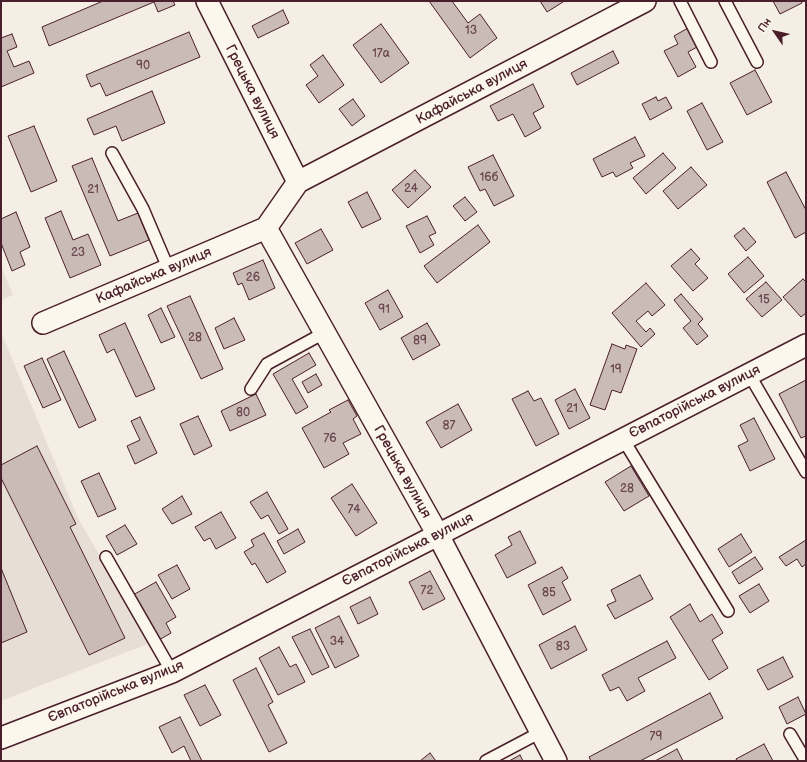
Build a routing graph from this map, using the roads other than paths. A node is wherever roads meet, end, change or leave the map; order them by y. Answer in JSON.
{"nodes":[{"id":1,"x":207,"y":1,"type":"edge"},
{"id":2,"x":645,"y":1,"type":"edge"},
{"id":3,"x":680,"y":1,"type":"edge"},
{"id":4,"x":725,"y":1,"type":"edge"},
{"id":5,"x":711,"y":62,"type":"dead end"},
{"id":6,"x":757,"y":62,"type":"dead end"},
{"id":7,"x":112,"y":153,"type":"dead end"},
{"id":8,"x":298,"y":182,"type":"junction"},
{"id":9,"x":266,"y":228,"type":"junction"},
{"id":10,"x":169,"y":270,"type":"junction"},
{"id":11,"x":43,"y":323,"type":"dead end"},
{"id":12,"x":324,"y":332,"type":"junction"},
{"id":13,"x":806,"y":345,"type":"edge"},
{"id":14,"x":749,"y":374,"type":"junction"},
{"id":15,"x":251,"y":389,"type":"dead end"},
{"id":16,"x":623,"y":439,"type":"junction"},
{"id":17,"x":806,"y":472,"type":"edge"},
{"id":18,"x":438,"y":535,"type":"junction"},
{"id":19,"x":106,"y":557,"type":"dead end"},
{"id":20,"x":728,"y":611,"type":"dead end"},
{"id":21,"x":172,"y":672,"type":"junction"},
{"id":22,"x":540,"y":732,"type":"junction"},
{"id":23,"x":790,"y":734,"type":"dead end"},
{"id":24,"x":1,"y":738,"type":"edge"},
{"id":25,"x":486,"y":761,"type":"edge"},
{"id":26,"x":556,"y":761,"type":"edge"},
{"id":27,"x":806,"y":761,"type":"edge"}],
"edges":[{"from":1,"to":8,"type":"street","name":"Грецька вулиця"},
{"from":2,"to":8,"type":"street","name":"Кафайська вулиця"},
{"from":3,"to":5,"type":"lane"},
{"from":4,"to":6,"type":"lane"},
{"from":7,"to":10,"type":"lane"},
{"from":8,"to":9,"type":"street"},
{"from":9,"to":10,"type":"street","name":"Кафайська вулиця"},
{"from":9,"to":12,"type":"street","name":"Грецька вулиця"},
{"from":10,"to":11,"type":"street","name":"Кафайська вулиця"},
{"from":12,"to":15,"type":"lane"},
{"from":12,"to":18,"type":"street","name":"Грецька вулиця"},
{"from":13,"to":14,"type":"street","name":"Євпаторійська вулиця"},
{"from":14,"to":16,"type":"street","name":"Євпаторійська вулиця"},
{"from":14,"to":17,"type":"lane"},
{"from":16,"to":18,"type":"street","name":"Євпаторійська вулиця"},
{"from":16,"to":20,"type":"lane"},
{"from":18,"to":21,"type":"street","name":"Євпаторійська вулиця"},
{"from":18,"to":22,"type":"street","name":"Грецька вулиця"},
{"from":19,"to":21,"type":"lane"},
{"from":21,"to":24,"type":"street","name":"Євпаторійська вулиця"},
{"from":22,"to":25,"type":"lane"},
{"from":22,"to":26,"type":"street","name":"Грецька вулиця"},
{"from":23,"to":27,"type":"lane"}]}
